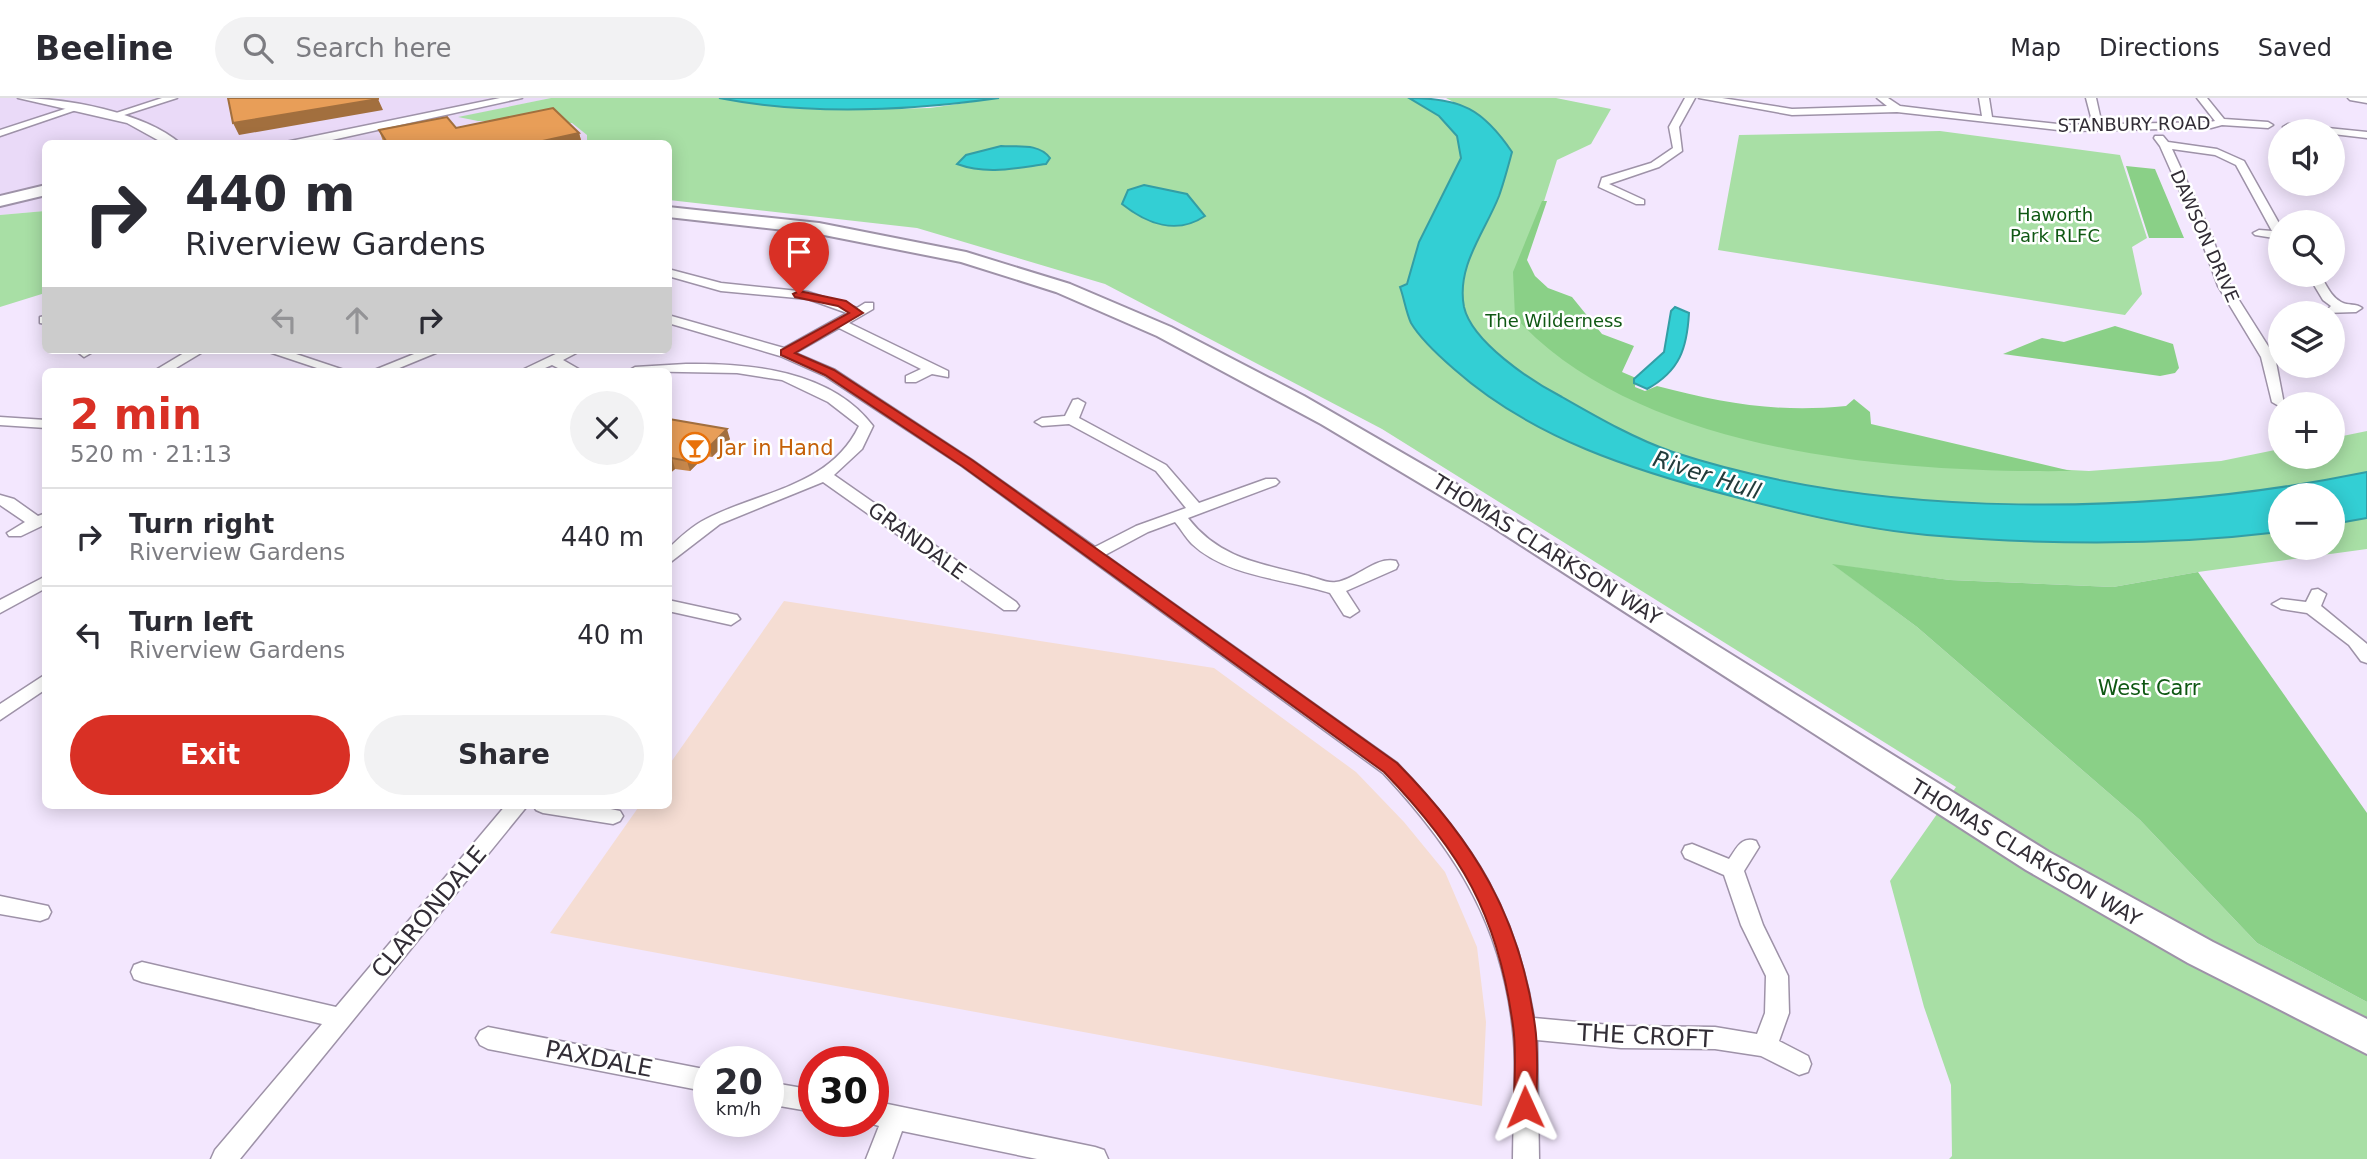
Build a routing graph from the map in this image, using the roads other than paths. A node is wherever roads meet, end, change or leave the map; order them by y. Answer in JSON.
{"nodes":[{"id":1,"x":24,"y":98,"type":"edge"},
{"id":2,"x":172,"y":98,"type":"edge"},
{"id":3,"x":516,"y":98,"type":"edge"},
{"id":4,"x":1690,"y":98,"type":"edge"},
{"id":5,"x":1704,"y":98,"type":"edge"},
{"id":6,"x":1882,"y":98,"type":"edge"},
{"id":7,"x":1984,"y":98,"type":"edge"},
{"id":8,"x":2091,"y":98,"type":"edge"},
{"id":9,"x":2202,"y":98,"type":"edge"},
{"id":10,"x":2353,"y":98,"type":"edge"},
{"id":11,"x":2367,"y":100,"type":"edge"},
{"id":12,"x":1751,"y":102,"type":"edge"},
{"id":13,"x":77,"y":108,"type":"junction"},
{"id":14,"x":1897,"y":109,"type":"junction"},
{"id":15,"x":115,"y":116,"type":"junction"},
{"id":16,"x":1987,"y":117,"type":"junction"},
{"id":17,"x":2221,"y":121,"type":"junction"},
{"id":18,"x":2268,"y":125,"type":"dead end"},
{"id":19,"x":2114,"y":127,"type":"junction"},
{"id":20,"x":2141,"y":127,"type":"junction"},
{"id":21,"x":2345,"y":132,"type":"edge"},
{"id":22,"x":0,"y":133,"type":"edge"},
{"id":23,"x":2367,"y":135,"type":"edge"},
{"id":24,"x":332,"y":136,"type":"junction"},
{"id":25,"x":152,"y":138,"type":"edge"},
{"id":26,"x":307,"y":140,"type":"edge"},
{"id":27,"x":319,"y":140,"type":"edge"},
{"id":28,"x":2165,"y":145,"type":"junction"},
{"id":29,"x":1655,"y":165,"type":"junction"},
{"id":30,"x":1671,"y":172,"type":"dead end"},
{"id":31,"x":42,"y":191,"type":"edge"},
{"id":32,"x":42,"y":199,"type":"edge"},
{"id":33,"x":0,"y":203,"type":"edge"},
{"id":34,"x":1642,"y":205,"type":"dead end"},
{"id":35,"x":672,"y":212,"type":"edge"},
{"id":36,"x":2268,"y":214,"type":"edge"},
{"id":37,"x":2259,"y":233,"type":"dead end"},
{"id":38,"x":2268,"y":234,"type":"edge"},
{"id":39,"x":672,"y":273,"type":"edge"},
{"id":40,"x":2345,"y":308,"type":"edge"},
{"id":41,"x":2356,"y":308,"type":"dead end"},
{"id":42,"x":672,"y":320,"type":"edge"},
{"id":43,"x":841,"y":324,"type":"junction"},
{"id":44,"x":785,"y":353,"type":"junction"},
{"id":45,"x":192,"y":354,"type":"edge"},
{"id":46,"x":283,"y":354,"type":"edge"},
{"id":47,"x":425,"y":354,"type":"edge"},
{"id":48,"x":566,"y":354,"type":"edge"},
{"id":49,"x":552,"y":360,"type":"junction"},
{"id":50,"x":166,"y":368,"type":"edge"},
{"id":51,"x":330,"y":368,"type":"edge"},
{"id":52,"x":387,"y":368,"type":"edge"},
{"id":53,"x":534,"y":368,"type":"edge"},
{"id":54,"x":569,"y":368,"type":"edge"},
{"id":55,"x":672,"y":370,"type":"edge"},
{"id":56,"x":911,"y":379,"type":"dead end"},
{"id":57,"x":2276,"y":392,"type":"edge"},
{"id":58,"x":1078,"y":403,"type":"dead end"},
{"id":59,"x":0,"y":421,"type":"edge"},
{"id":60,"x":1071,"y":421,"type":"junction"},
{"id":61,"x":1042,"y":422,"type":"dead end"},
{"id":62,"x":42,"y":424,"type":"edge"},
{"id":63,"x":825,"y":476,"type":"junction"},
{"id":64,"x":1271,"y":482,"type":"dead end"},
{"id":65,"x":0,"y":500,"type":"edge"},
{"id":66,"x":1195,"y":508,"type":"junction"},
{"id":67,"x":1180,"y":517,"type":"junction"},
{"id":68,"x":41,"y":520,"type":"edge"},
{"id":69,"x":15,"y":533,"type":"dead end"},
{"id":70,"x":672,"y":555,"type":"edge"},
{"id":71,"x":1092,"y":555,"type":"junction"},
{"id":72,"x":1390,"y":565,"type":"dead end"},
{"id":73,"x":42,"y":583,"type":"edge"},
{"id":74,"x":1336,"y":589,"type":"junction"},
{"id":75,"x":2281,"y":604,"type":"dead end"},
{"id":76,"x":672,"y":606,"type":"edge"},
{"id":77,"x":1010,"y":606,"type":"dead end"},
{"id":78,"x":0,"y":607,"type":"edge"},
{"id":79,"x":1350,"y":611,"type":"dead end"},
{"id":80,"x":731,"y":619,"type":"dead end"},
{"id":81,"x":2367,"y":657,"type":"edge"},
{"id":82,"x":42,"y":683,"type":"edge"},
{"id":83,"x":0,"y":713,"type":"edge"},
{"id":84,"x":515,"y":809,"type":"edge"},
{"id":85,"x":568,"y":809,"type":"edge"},
{"id":86,"x":613,"y":816,"type":"dead end"},
{"id":87,"x":1749,"y":847,"type":"dead end"},
{"id":88,"x":1692,"y":852,"type":"dead end"},
{"id":89,"x":1733,"y":870,"type":"junction"},
{"id":90,"x":0,"y":905,"type":"edge"},
{"id":91,"x":40,"y":912,"type":"dead end"},
{"id":92,"x":142,"y":972,"type":"dead end"},
{"id":93,"x":341,"y":1018,"type":"junction"},
{"id":94,"x":1525,"y":1028,"type":"junction"},
{"id":95,"x":2367,"y":1037,"type":"edge"},
{"id":96,"x":488,"y":1038,"type":"dead end"},
{"id":97,"x":1765,"y":1046,"type":"junction"},
{"id":98,"x":1799,"y":1064,"type":"dead end"},
{"id":99,"x":693,"y":1078,"type":"edge"},
{"id":100,"x":889,"y":1116,"type":"edge"},
{"id":101,"x":882,"y":1137,"type":"edge"},
{"id":102,"x":224,"y":1159,"type":"edge"},
{"id":103,"x":879,"y":1159,"type":"edge"},
{"id":104,"x":1095,"y":1159,"type":"edge"},
{"id":105,"x":1526,"y":1159,"type":"edge"}],
"edges":[{"from":1,"to":13,"type":"street"},
{"from":2,"to":15,"type":"street"},
{"from":3,"to":24,"type":"street"},
{"from":4,"to":29,"type":"street"},
{"from":5,"to":12,"type":"street","name":"STANBURY ROAD"},
{"from":6,"to":14,"type":"street"},
{"from":7,"to":16,"type":"street"},
{"from":8,"to":19,"type":"street"},
{"from":9,"to":17,"type":"street","name":"STANBURY ROAD"},
{"from":10,"to":11,"type":"street"},
{"from":12,"to":14,"type":"street","name":"STANBURY ROAD"},
{"from":13,"to":15,"type":"street"},
{"from":13,"to":22,"type":"street"},
{"from":14,"to":16,"type":"street","name":"STANBURY ROAD"},
{"from":15,"to":25,"type":"street"},
{"from":16,"to":19,"type":"street","name":"STANBURY ROAD"},
{"from":17,"to":18,"type":"street","name":"STANBURY ROAD"},
{"from":17,"to":20,"type":"street","name":"STANBURY ROAD"},
{"from":19,"to":20,"type":"street","name":"STANBURY ROAD"},
{"from":20,"to":28,"type":"street"},
{"from":21,"to":23,"type":"street"},
{"from":24,"to":26,"type":"street"},
{"from":24,"to":27,"type":"street"},
{"from":28,"to":36,"type":"street"},
{"from":28,"to":57,"type":"street","name":"DAWSON DRIVE"},
{"from":29,"to":30,"type":"street"},
{"from":29,"to":34,"type":"street"},
{"from":31,"to":33,"type":"highway"},
{"from":32,"to":33,"type":"highway"},
{"from":35,"to":95,"type":"highway","name":"THOMAS CLARKSON WAY"},
{"from":37,"to":38,"type":"street"},
{"from":39,"to":43,"type":"street"},
{"from":40,"to":41,"type":"street"},
{"from":42,"to":44,"type":"street"},
{"from":43,"to":44,"type":"street"},
{"from":43,"to":56,"type":"street"},
{"from":44,"to":71,"type":"street"},
{"from":45,"to":50,"type":"street"},
{"from":46,"to":51,"type":"street"},
{"from":47,"to":52,"type":"street"},
{"from":48,"to":49,"type":"street"},
{"from":49,"to":53,"type":"street"},
{"from":49,"to":54,"type":"street"},
{"from":55,"to":63,"type":"street"},
{"from":58,"to":60,"type":"street"},
{"from":59,"to":62,"type":"street"},
{"from":60,"to":61,"type":"street"},
{"from":60,"to":66,"type":"street"},
{"from":63,"to":70,"type":"street"},
{"from":63,"to":77,"type":"street","name":"GRANDALE"},
{"from":64,"to":66,"type":"street"},
{"from":65,"to":68,"type":"street"},
{"from":66,"to":67,"type":"street"},
{"from":67,"to":71,"type":"street"},
{"from":67,"to":74,"type":"street"},
{"from":68,"to":69,"type":"street"},
{"from":71,"to":94,"type":"street"},
{"from":72,"to":74,"type":"street"},
{"from":73,"to":78,"type":"street"},
{"from":74,"to":79,"type":"street"},
{"from":75,"to":81,"type":"street"},
{"from":76,"to":80,"type":"street"},
{"from":82,"to":83,"type":"street"},
{"from":84,"to":93,"type":"street","name":"CLARONDALE"},
{"from":85,"to":86,"type":"street"},
{"from":87,"to":89,"type":"street"},
{"from":88,"to":89,"type":"street"},
{"from":89,"to":97,"type":"street"},
{"from":90,"to":91,"type":"street"},
{"from":92,"to":93,"type":"street"},
{"from":93,"to":102,"type":"street","name":"CLARONDALE"},
{"from":94,"to":97,"type":"street","name":"THE CROFT"},
{"from":94,"to":105,"type":"street"},
{"from":96,"to":99,"type":"street","name":"PAXDALE"},
{"from":97,"to":98,"type":"street","name":"THE CROFT"},
{"from":100,"to":104,"type":"street"},
{"from":101,"to":103,"type":"street"}]}
